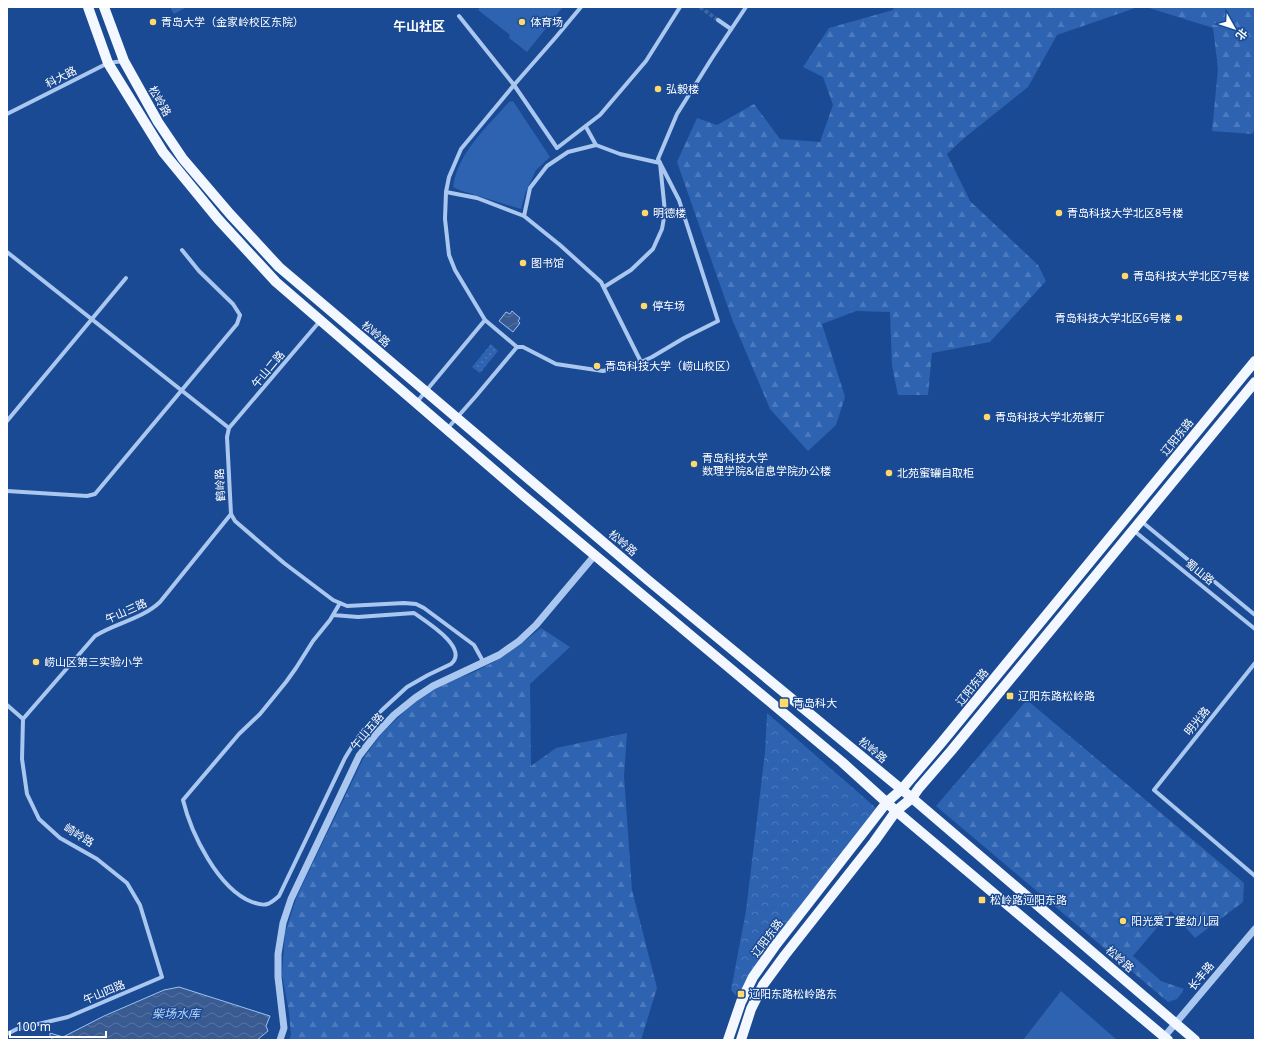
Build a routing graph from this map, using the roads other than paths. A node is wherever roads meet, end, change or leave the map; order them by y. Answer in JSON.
{"nodes":[{"id":1,"x":88,"y":7,"type":"edge"},
{"id":2,"x":104,"y":7,"type":"edge"},
{"id":3,"x":581,"y":7,"type":"edge"},
{"id":4,"x":680,"y":7,"type":"edge"},
{"id":5,"x":746,"y":7,"type":"edge"},
{"id":6,"x":460,"y":16,"type":"dead end"},
{"id":7,"x":718,"y":20,"type":"tunnel mouth"},
{"id":8,"x":731,"y":29,"type":"junction"},
{"id":9,"x":124,"y":61,"type":"junction"},
{"id":10,"x":108,"y":63,"type":"junction"},
{"id":11,"x":514,"y":85,"type":"junction"},
{"id":12,"x":7,"y":114,"type":"edge"},
{"id":13,"x":586,"y":127,"type":"junction"},
{"id":14,"x":596,"y":145,"type":"junction"},
{"id":15,"x":660,"y":163,"type":"junction"},
{"id":16,"x":446,"y":192,"type":"junction"},
{"id":17,"x":524,"y":216,"type":"junction"},
{"id":18,"x":182,"y":250,"type":"dead end"},
{"id":19,"x":7,"y":252,"type":"edge"},
{"id":20,"x":126,"y":278,"type":"dead end"},
{"id":21,"x":604,"y":287,"type":"junction"},
{"id":22,"x":92,"y":319,"type":"junction"},
{"id":23,"x":485,"y":320,"type":"junction"},
{"id":24,"x":320,"y":321,"type":"junction"},
{"id":25,"x":517,"y":347,"type":"junction"},
{"id":26,"x":1255,"y":361,"type":"edge"},
{"id":27,"x":641,"y":362,"type":"junction"},
{"id":28,"x":1255,"y":382,"type":"edge"},
{"id":29,"x":181,"y":390,"type":"junction"},
{"id":30,"x":426,"y":391,"type":"junction"},
{"id":31,"x":416,"y":403,"type":"junction"},
{"id":32,"x":457,"y":418,"type":"junction"},
{"id":33,"x":7,"y":421,"type":"edge"},
{"id":34,"x":229,"y":428,"type":"junction"},
{"id":35,"x":447,"y":429,"type":"junction"},
{"id":36,"x":7,"y":490,"type":"edge"},
{"id":37,"x":231,"y":514,"type":"junction"},
{"id":38,"x":1140,"y":521,"type":"junction"},
{"id":39,"x":1133,"y":530,"type":"junction"},
{"id":40,"x":595,"y":555,"type":"junction"},
{"id":41,"x":340,"y":603,"type":"junction"},
{"id":42,"x":333,"y":615,"type":"junction"},
{"id":43,"x":1255,"y":615,"type":"edge"},
{"id":44,"x":1255,"y":629,"type":"edge"},
{"id":45,"x":484,"y":662,"type":"junction"},
{"id":46,"x":1255,"y":663,"type":"edge"},
{"id":47,"x":7,"y":706,"type":"edge"},
{"id":48,"x":23,"y":719,"type":"junction"},
{"id":49,"x":902,"y":789,"type":"junction"},
{"id":50,"x":912,"y":798,"type":"junction"},
{"id":51,"x":887,"y":802,"type":"junction"},
{"id":52,"x":896,"y":811,"type":"junction"},
{"id":53,"x":1255,"y":876,"type":"edge"},
{"id":54,"x":1255,"y":929,"type":"edge"},
{"id":55,"x":162,"y":977,"type":"joint"},
{"id":56,"x":1176,"y":1023,"type":"junction"},
{"id":57,"x":7,"y":1034,"type":"edge"},
{"id":58,"x":1166,"y":1038,"type":"edge"},
{"id":59,"x":280,"y":1040,"type":"edge"},
{"id":60,"x":728,"y":1040,"type":"edge"},
{"id":61,"x":741,"y":1040,"type":"edge"},
{"id":62,"x":1195,"y":1040,"type":"edge"}],
"edges":[{"from":1,"to":10,"type":"main road"},
{"from":2,"to":9,"type":"main road","name":"松岭路"},
{"from":3,"to":11,"type":"street"},
{"from":4,"to":13,"type":"street"},
{"from":5,"to":8,"type":"street"},
{"from":6,"to":11,"type":"street"},
{"from":7,"to":8,"type":"street"},
{"from":8,"to":15,"type":"street"},
{"from":9,"to":10,"type":"street","name":"科大路"},
{"from":9,"to":30,"type":"main road","name":"松岭路"},
{"from":10,"to":12,"type":"street","name":"科大路"},
{"from":10,"to":24,"type":"main road"},
{"from":11,"to":13,"type":"street"},
{"from":11,"to":16,"type":"street"},
{"from":13,"to":14,"type":"street"},
{"from":14,"to":15,"type":"street"},
{"from":14,"to":17,"type":"street"},
{"from":15,"to":21,"type":"street"},
{"from":15,"to":27,"type":"street"},
{"from":16,"to":17,"type":"street"},
{"from":16,"to":23,"type":"street"},
{"from":17,"to":21,"type":"street"},
{"from":18,"to":29,"type":"street"},
{"from":19,"to":22,"type":"street"},
{"from":20,"to":22,"type":"street"},
{"from":21,"to":27,"type":"street"},
{"from":22,"to":29,"type":"street"},
{"from":22,"to":33,"type":"street"},
{"from":23,"to":25,"type":"street"},
{"from":23,"to":30,"type":"street"},
{"from":24,"to":31,"type":"main road"},
{"from":24,"to":34,"type":"street","name":"午山二路"},
{"from":25,"to":27,"type":"street"},
{"from":25,"to":32,"type":"street"},
{"from":26,"to":49,"type":"main road","name":"辽阳东路"},
{"from":28,"to":38,"type":"main road"},
{"from":29,"to":34,"type":"street"},
{"from":29,"to":36,"type":"street"},
{"from":30,"to":31,"type":"street"},
{"from":30,"to":32,"type":"main road","name":"松岭路"},
{"from":31,"to":35,"type":"main road"},
{"from":32,"to":35,"type":"street"},
{"from":32,"to":49,"type":"main road","name":"松岭路"},
{"from":34,"to":37,"type":"street","name":"鹤岭路"},
{"from":35,"to":40,"type":"main road"},
{"from":37,"to":41,"type":"street","name":"鹤岭路"},
{"from":37,"to":48,"type":"street","name":"午山三路"},
{"from":38,"to":39,"type":"main road"},
{"from":38,"to":43,"type":"street","name":"蜀山路"},
{"from":39,"to":44,"type":"street","name":"蜀山路"},
{"from":39,"to":50,"type":"main road"},
{"from":40,"to":45,"type":"street","name":"午山五路"},
{"from":40,"to":51,"type":"main road"},
{"from":41,"to":42,"type":"street"},
{"from":41,"to":45,"type":"street","name":"鹤岭路"},
{"from":42,"to":42,"type":"street"},
{"from":45,"to":59,"type":"street","name":"午山五路"},
{"from":46,"to":53,"type":"street","name":"明光路"},
{"from":47,"to":48,"type":"street"},
{"from":48,"to":55,"type":"street","name":"崎岭路"},
{"from":49,"to":50,"type":"main road","name":"松岭路"},
{"from":49,"to":51,"type":"main road","name":"辽阳东路"},
{"from":50,"to":52,"type":"main road"},
{"from":50,"to":56,"type":"main road","name":"松岭路"},
{"from":51,"to":52,"type":"main road"},
{"from":51,"to":60,"type":"main road","name":"辽阳东路"},
{"from":52,"to":58,"type":"main road"},
{"from":52,"to":61,"type":"main road"},
{"from":54,"to":56,"type":"street","name":"长丰路"},
{"from":55,"to":57,"type":"street","name":"午山四路"},
{"from":56,"to":58,"type":"street","name":"长丰路"},
{"from":56,"to":62,"type":"main road","name":"松岭路"}]}
